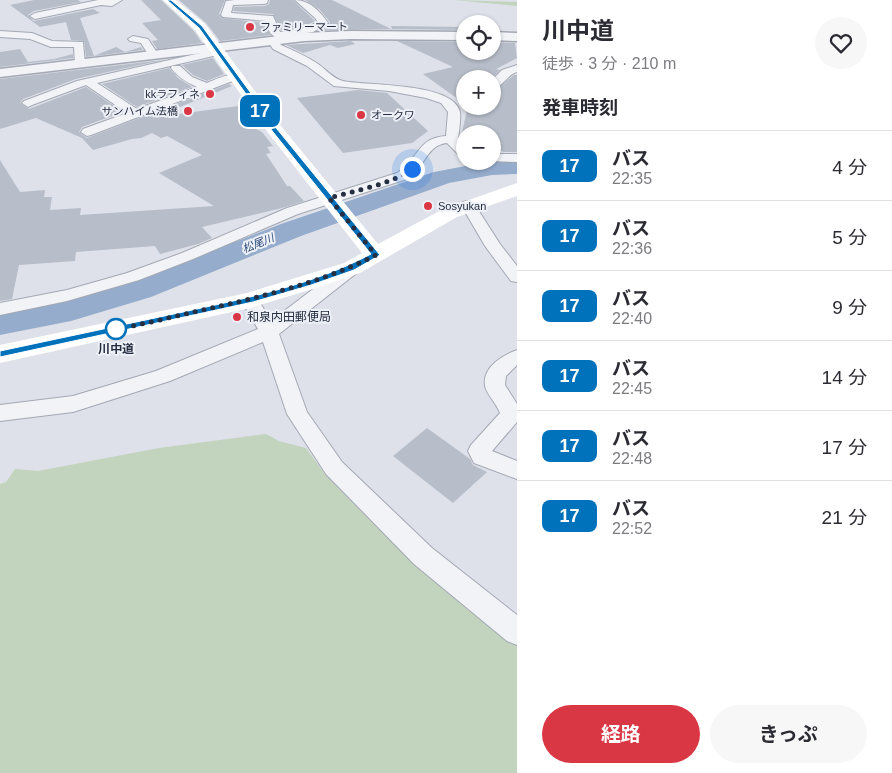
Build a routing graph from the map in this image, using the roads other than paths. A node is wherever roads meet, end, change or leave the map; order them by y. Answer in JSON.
{"nodes":[{"id":1,"x":118,"y":0,"type":"edge"},
{"id":2,"x":169,"y":0,"type":"edge"},
{"id":3,"x":299,"y":0,"type":"edge"},
{"id":4,"x":230,"y":2,"type":"edge"},
{"id":5,"x":266,"y":3,"type":"edge"},
{"id":6,"x":35,"y":16,"type":"dead end"},
{"id":7,"x":0,"y":34,"type":"edge"},
{"id":8,"x":456,"y":36,"type":"edge"},
{"id":9,"x":501,"y":36,"type":"edge"},
{"id":10,"x":517,"y":37,"type":"edge"},
{"id":11,"x":142,"y":38,"type":"dead end"},
{"id":12,"x":277,"y":38,"type":"junction"},
{"id":13,"x":216,"y":49,"type":"junction"},
{"id":14,"x":153,"y":54,"type":"junction"},
{"id":15,"x":80,"y":64,"type":"junction"},
{"id":16,"x":176,"y":68,"type":"dead end"},
{"id":17,"x":512,"y":70,"type":"edge"},
{"id":18,"x":0,"y":74,"type":"edge"},
{"id":19,"x":236,"y":78,"type":"junction"},
{"id":20,"x":501,"y":79,"type":"edge"},
{"id":21,"x":517,"y":80,"type":"edge"},
{"id":22,"x":89,"y":82,"type":"junction"},
{"id":23,"x":206,"y":87,"type":"junction"},
{"id":24,"x":28,"y":103,"type":"dead end"},
{"id":25,"x":136,"y":114,"type":"junction"},
{"id":26,"x":87,"y":132,"type":"dead end"},
{"id":27,"x":452,"y":139,"type":"junction"},
{"id":28,"x":456,"y":146,"type":"edge"},
{"id":29,"x":501,"y":158,"type":"edge"},
{"id":30,"x":517,"y":158,"type":"edge"},
{"id":31,"x":517,"y":189,"type":"edge"},
{"id":32,"x":330,"y":200,"type":"junction"},
{"id":33,"x":468,"y":205,"type":"junction"},
{"id":34,"x":376,"y":255,"type":"junction"},
{"id":35,"x":352,"y":268,"type":"junction"},
{"id":36,"x":517,"y":278,"type":"edge"},
{"id":37,"x":250,"y":300,"type":"junction"},
{"id":38,"x":0,"y":309,"type":"edge"},
{"id":39,"x":269,"y":332,"type":"junction"},
{"id":40,"x":0,"y":354,"type":"edge"},
{"id":41,"x":517,"y":357,"type":"edge"},
{"id":42,"x":0,"y":413,"type":"edge"},
{"id":43,"x":517,"y":470,"type":"edge"},
{"id":44,"x":517,"y":632,"type":"edge"}],
"edges":[{"from":1,"to":6,"type":"street"},
{"from":2,"to":13,"type":"main road"},
{"from":3,"to":12,"type":"street"},
{"from":4,"to":5,"type":"street"},
{"from":4,"to":12,"type":"street"},
{"from":7,"to":15,"type":"street"},
{"from":8,"to":12,"type":"street"},
{"from":9,"to":10,"type":"street"},
{"from":11,"to":14,"type":"street"},
{"from":12,"to":13,"type":"street"},
{"from":12,"to":27,"type":"street"},
{"from":13,"to":14,"type":"street"},
{"from":13,"to":19,"type":"main road"},
{"from":13,"to":22,"type":"street"},
{"from":14,"to":15,"type":"street"},
{"from":15,"to":18,"type":"street"},
{"from":16,"to":23,"type":"street"},
{"from":17,"to":20,"type":"street"},
{"from":17,"to":21,"type":"street"},
{"from":19,"to":23,"type":"street"},
{"from":19,"to":32,"type":"main road"},
{"from":22,"to":24,"type":"street"},
{"from":22,"to":25,"type":"street"},
{"from":23,"to":25,"type":"street"},
{"from":25,"to":26,"type":"street"},
{"from":27,"to":28,"type":"street"},
{"from":27,"to":32,"type":"street"},
{"from":29,"to":30,"type":"street"},
{"from":31,"to":33,"type":"main road"},
{"from":32,"to":34,"type":"main road"},
{"from":32,"to":38,"type":"street"},
{"from":33,"to":34,"type":"main road"},
{"from":33,"to":36,"type":"street"},
{"from":34,"to":35,"type":"main road"},
{"from":35,"to":37,"type":"main road"},
{"from":35,"to":39,"type":"street"},
{"from":37,"to":39,"type":"street"},
{"from":37,"to":40,"type":"main road"},
{"from":39,"to":42,"type":"street"},
{"from":39,"to":44,"type":"street"},
{"from":41,"to":43,"type":"street"}]}
